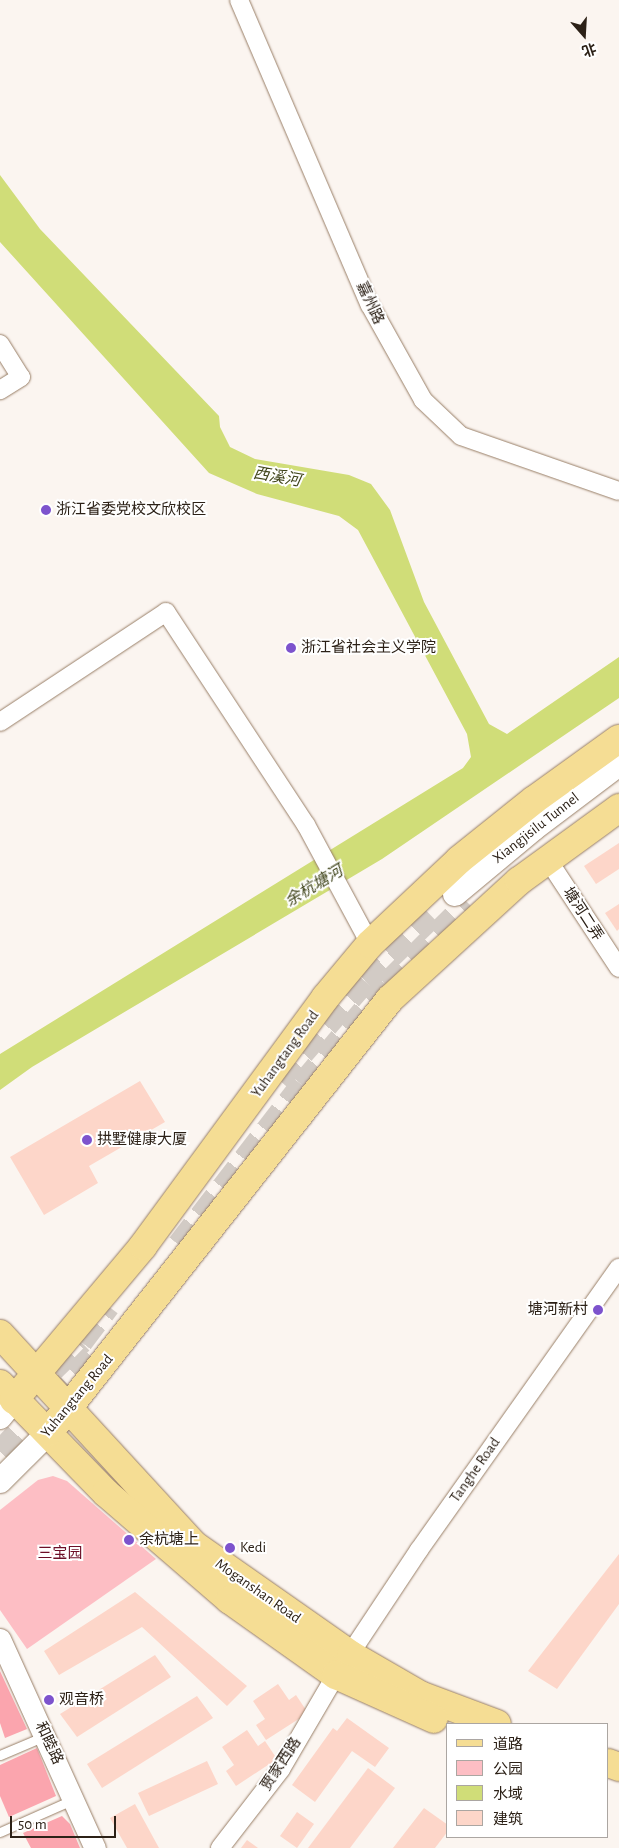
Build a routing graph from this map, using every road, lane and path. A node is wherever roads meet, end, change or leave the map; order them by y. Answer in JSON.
{"nodes":[{"id":1,"x":240,"y":0,"type":"edge"},
{"id":2,"x":0,"y":344,"type":"edge"},
{"id":3,"x":0,"y":390,"type":"edge"},
{"id":4,"x":619,"y":491,"type":"edge"},
{"id":5,"x":0,"y":722,"type":"edge"},
{"id":6,"x":619,"y":739,"type":"edge"},
{"id":7,"x":619,"y":764,"type":"edge"},
{"id":8,"x":619,"y":783,"type":"edge"},
{"id":9,"x":619,"y":808,"type":"edge"},
{"id":10,"x":548,"y":860,"type":"junction"},
{"id":11,"x":370,"y":944,"type":"junction"},
{"id":12,"x":619,"y":968,"type":"edge"},
{"id":13,"x":617,"y":1274,"type":"edge"},
{"id":14,"x":0,"y":1334,"type":"edge"},
{"id":15,"x":37,"y":1374,"type":"junction"},
{"id":16,"x":5,"y":1400,"type":"edge"},
{"id":17,"x":69,"y":1410,"type":"junction"},
{"id":18,"x":49,"y":1432,"type":"junction"},
{"id":19,"x":0,"y":1480,"type":"edge"},
{"id":20,"x":0,"y":1639,"type":"edge"},
{"id":21,"x":343,"y":1665,"type":"junction"},
{"id":22,"x":494,"y":1723,"type":"edge"},
{"id":23,"x":446,"y":1724,"type":"edge"},
{"id":24,"x":45,"y":1736,"type":"junction"},
{"id":25,"x":0,"y":1755,"type":"edge"},
{"id":26,"x":74,"y":1799,"type":"junction"},
{"id":27,"x":0,"y":1832,"type":"edge"},
{"id":28,"x":95,"y":1848,"type":"edge"},
{"id":29,"x":220,"y":1848,"type":"edge"}],
"edges":[{"from":1,"to":4,"type":"street","name":"嘉州路"},
{"from":2,"to":3,"type":"street"},
{"from":5,"to":11,"type":"street"},
{"from":6,"to":11,"type":"main road","name":"Yuhangtang Road"},
{"from":7,"to":8,"type":"main road","name":"Xiangjisilu Tunnel"},
{"from":9,"to":10,"type":"main road","name":"Yuhangtang Road"},
{"from":10,"to":12,"type":"street","name":"塘河二弄"},
{"from":10,"to":17,"type":"main road","name":"Yuhangtang Road"},
{"from":11,"to":15,"type":"main road","name":"Yuhangtang Road"},
{"from":13,"to":21,"type":"street","name":"Tanghe Road"},
{"from":14,"to":15,"type":"main road","name":"Moganshan Road"},
{"from":15,"to":16,"type":"main road","name":"Yuhangtang Road"},
{"from":15,"to":17,"type":"main road","name":"Moganshan Road"},
{"from":16,"to":18,"type":"main road","name":"Moganshan Road"},
{"from":17,"to":18,"type":"main road","name":"Yuhangtang Road"},
{"from":17,"to":21,"type":"main road","name":"Moganshan Road"},
{"from":18,"to":19,"type":"main road","name":"Yuhangtang Road"},
{"from":18,"to":21,"type":"main road","name":"Moganshan Road"},
{"from":20,"to":24,"type":"street","name":"和睦路"},
{"from":21,"to":22,"type":"main road","name":"Moganshan Road"},
{"from":21,"to":23,"type":"main road","name":"Moganshan Road"},
{"from":21,"to":29,"type":"street","name":"贾家西路"},
{"from":24,"to":25,"type":"lane"},
{"from":24,"to":26,"type":"street","name":"和睦路"},
{"from":26,"to":27,"type":"lane"},
{"from":26,"to":28,"type":"street","name":"和睦路"}]}
